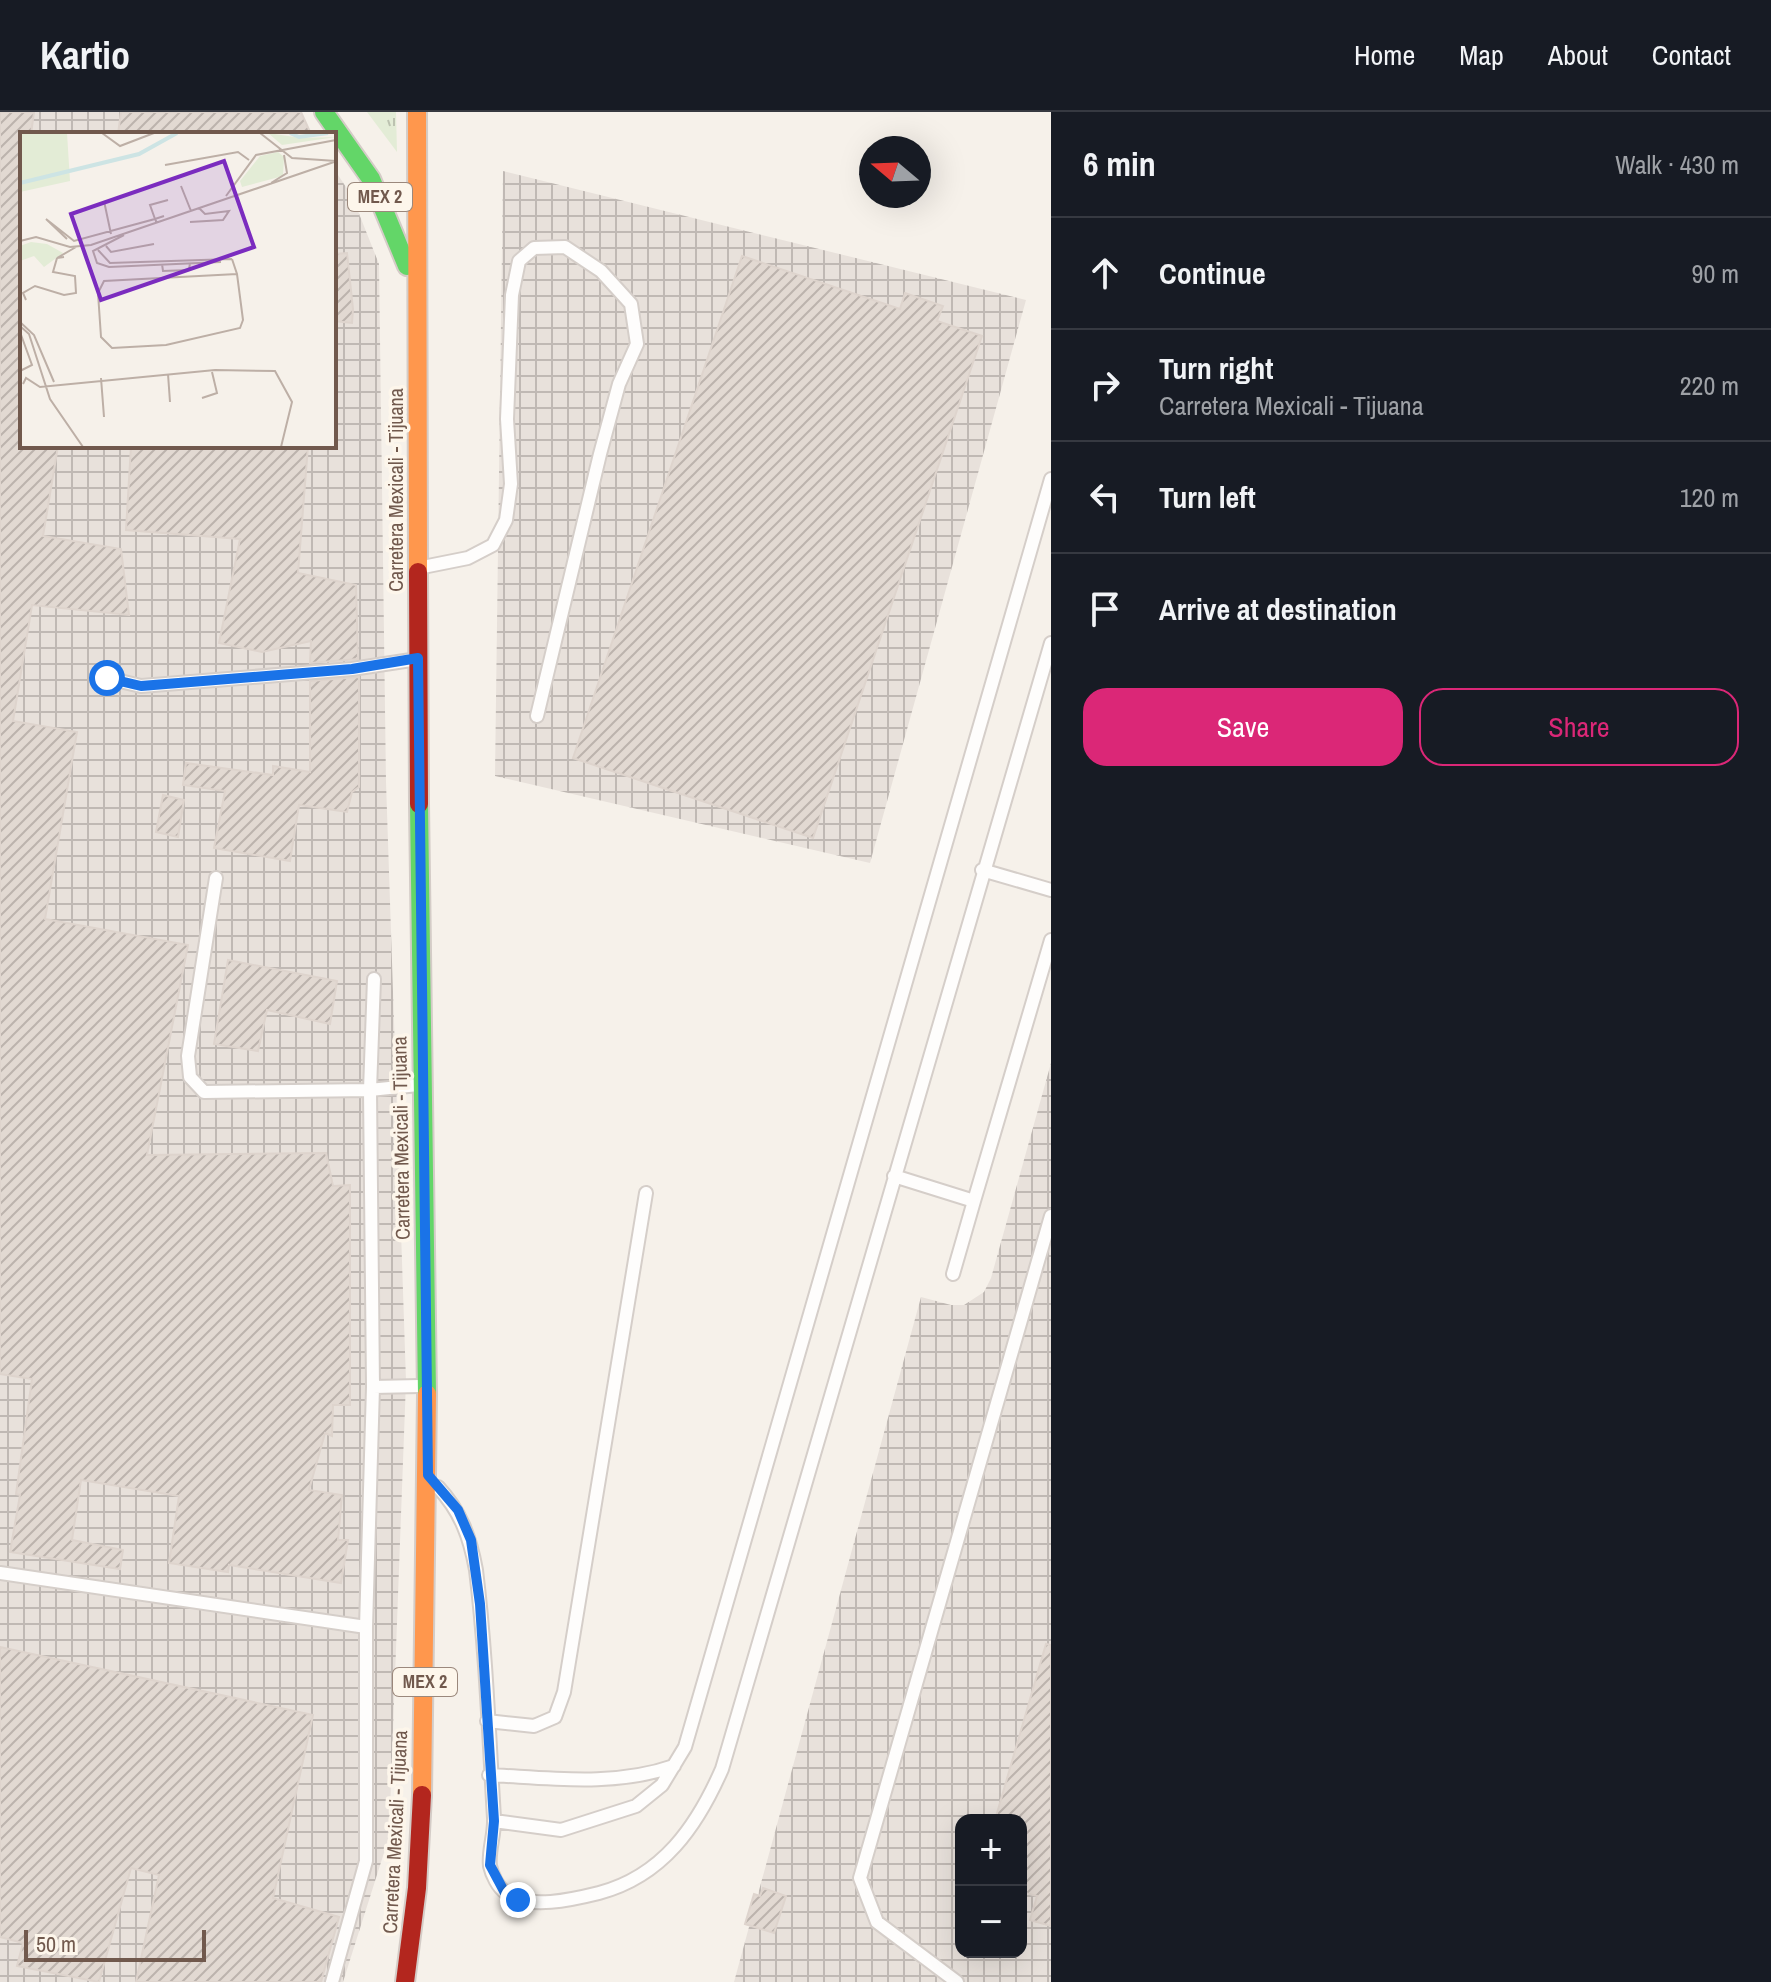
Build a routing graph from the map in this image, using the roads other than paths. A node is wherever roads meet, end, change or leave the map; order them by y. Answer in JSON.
{"nodes":[{"id":1,"x":324,"y":112,"type":"edge"},
{"id":2,"x":417,"y":112,"type":"edge"},
{"id":3,"x":417,"y":292,"type":"junction"},
{"id":4,"x":1051,"y":479,"type":"edge"},
{"id":5,"x":419,"y":567,"type":"junction"},
{"id":6,"x":1051,"y":643,"type":"edge"},
{"id":7,"x":418,"y":658,"type":"junction"},
{"id":8,"x":107,"y":678,"type":"dead end"},
{"id":9,"x":537,"y":716,"type":"dead end"},
{"id":10,"x":982,"y":870,"type":"junction"},
{"id":11,"x":216,"y":878,"type":"dead end"},
{"id":12,"x":1051,"y":890,"type":"edge"},
{"id":13,"x":1051,"y":940,"type":"edge"},
{"id":14,"x":374,"y":979,"type":"dead end"},
{"id":15,"x":422,"y":1085,"type":"junction"},
{"id":16,"x":370,"y":1090,"type":"junction"},
{"id":17,"x":894,"y":1176,"type":"junction"},
{"id":18,"x":646,"y":1193,"type":"dead end"},
{"id":19,"x":974,"y":1201,"type":"junction"},
{"id":20,"x":1051,"y":1216,"type":"edge"},
{"id":21,"x":953,"y":1274,"type":"dead end"},
{"id":22,"x":427,"y":1386,"type":"junction"},
{"id":23,"x":373,"y":1387,"type":"junction"},
{"id":24,"x":428,"y":1475,"type":"junction"},
{"id":25,"x":0,"y":1573,"type":"edge"},
{"id":26,"x":366,"y":1627,"type":"junction"},
{"id":27,"x":487,"y":1721,"type":"junction"},
{"id":28,"x":674,"y":1766,"type":"junction"},
{"id":29,"x":489,"y":1775,"type":"junction"},
{"id":30,"x":494,"y":1821,"type":"junction"},
{"id":31,"x":408,"y":1977,"type":"edge"},
{"id":32,"x":332,"y":1982,"type":"edge"},
{"id":33,"x":957,"y":1982,"type":"edge"}],
"edges":[{"from":1,"to":3,"type":"main road","name":"Carretera Mexicali - Tijuana","number":"MEX 2"},
{"from":2,"to":3,"type":"main road","name":"Carretera Mexicali - Tijuana","number":"MEX 2"},
{"from":3,"to":5,"type":"main road","name":"Carretera Mexicali - Tijuana","number":"MEX 2"},
{"from":4,"to":28,"type":"lane"},
{"from":5,"to":7,"type":"main road","name":"Carretera Mexicali - Tijuana","number":"MEX 2"},
{"from":5,"to":9,"type":"lane"},
{"from":6,"to":10,"type":"lane"},
{"from":7,"to":8,"type":"lane"},
{"from":7,"to":15,"type":"main road","name":"Carretera Mexicali - Tijuana","number":"MEX 2"},
{"from":10,"to":12,"type":"lane"},
{"from":10,"to":17,"type":"lane"},
{"from":11,"to":16,"type":"lane"},
{"from":13,"to":19,"type":"lane"},
{"from":14,"to":16,"type":"lane"},
{"from":15,"to":16,"type":"lane"},
{"from":15,"to":22,"type":"main road","name":"Carretera Mexicali - Tijuana","number":"MEX 2"},
{"from":16,"to":23,"type":"lane"},
{"from":17,"to":19,"type":"lane"},
{"from":17,"to":30,"type":"lane"},
{"from":18,"to":27,"type":"lane"},
{"from":19,"to":21,"type":"lane"},
{"from":20,"to":33,"type":"lane"},
{"from":22,"to":23,"type":"lane"},
{"from":22,"to":24,"type":"main road","name":"Carretera Mexicali - Tijuana","number":"MEX 2"},
{"from":23,"to":26,"type":"lane"},
{"from":24,"to":27,"type":"lane"},
{"from":24,"to":31,"type":"main road","name":"Carretera Mexicali - Tijuana","number":"MEX 2"},
{"from":25,"to":26,"type":"lane"},
{"from":26,"to":32,"type":"lane"},
{"from":27,"to":29,"type":"lane"},
{"from":28,"to":29,"type":"lane"},
{"from":28,"to":30,"type":"lane"},
{"from":29,"to":30,"type":"lane"}]}
